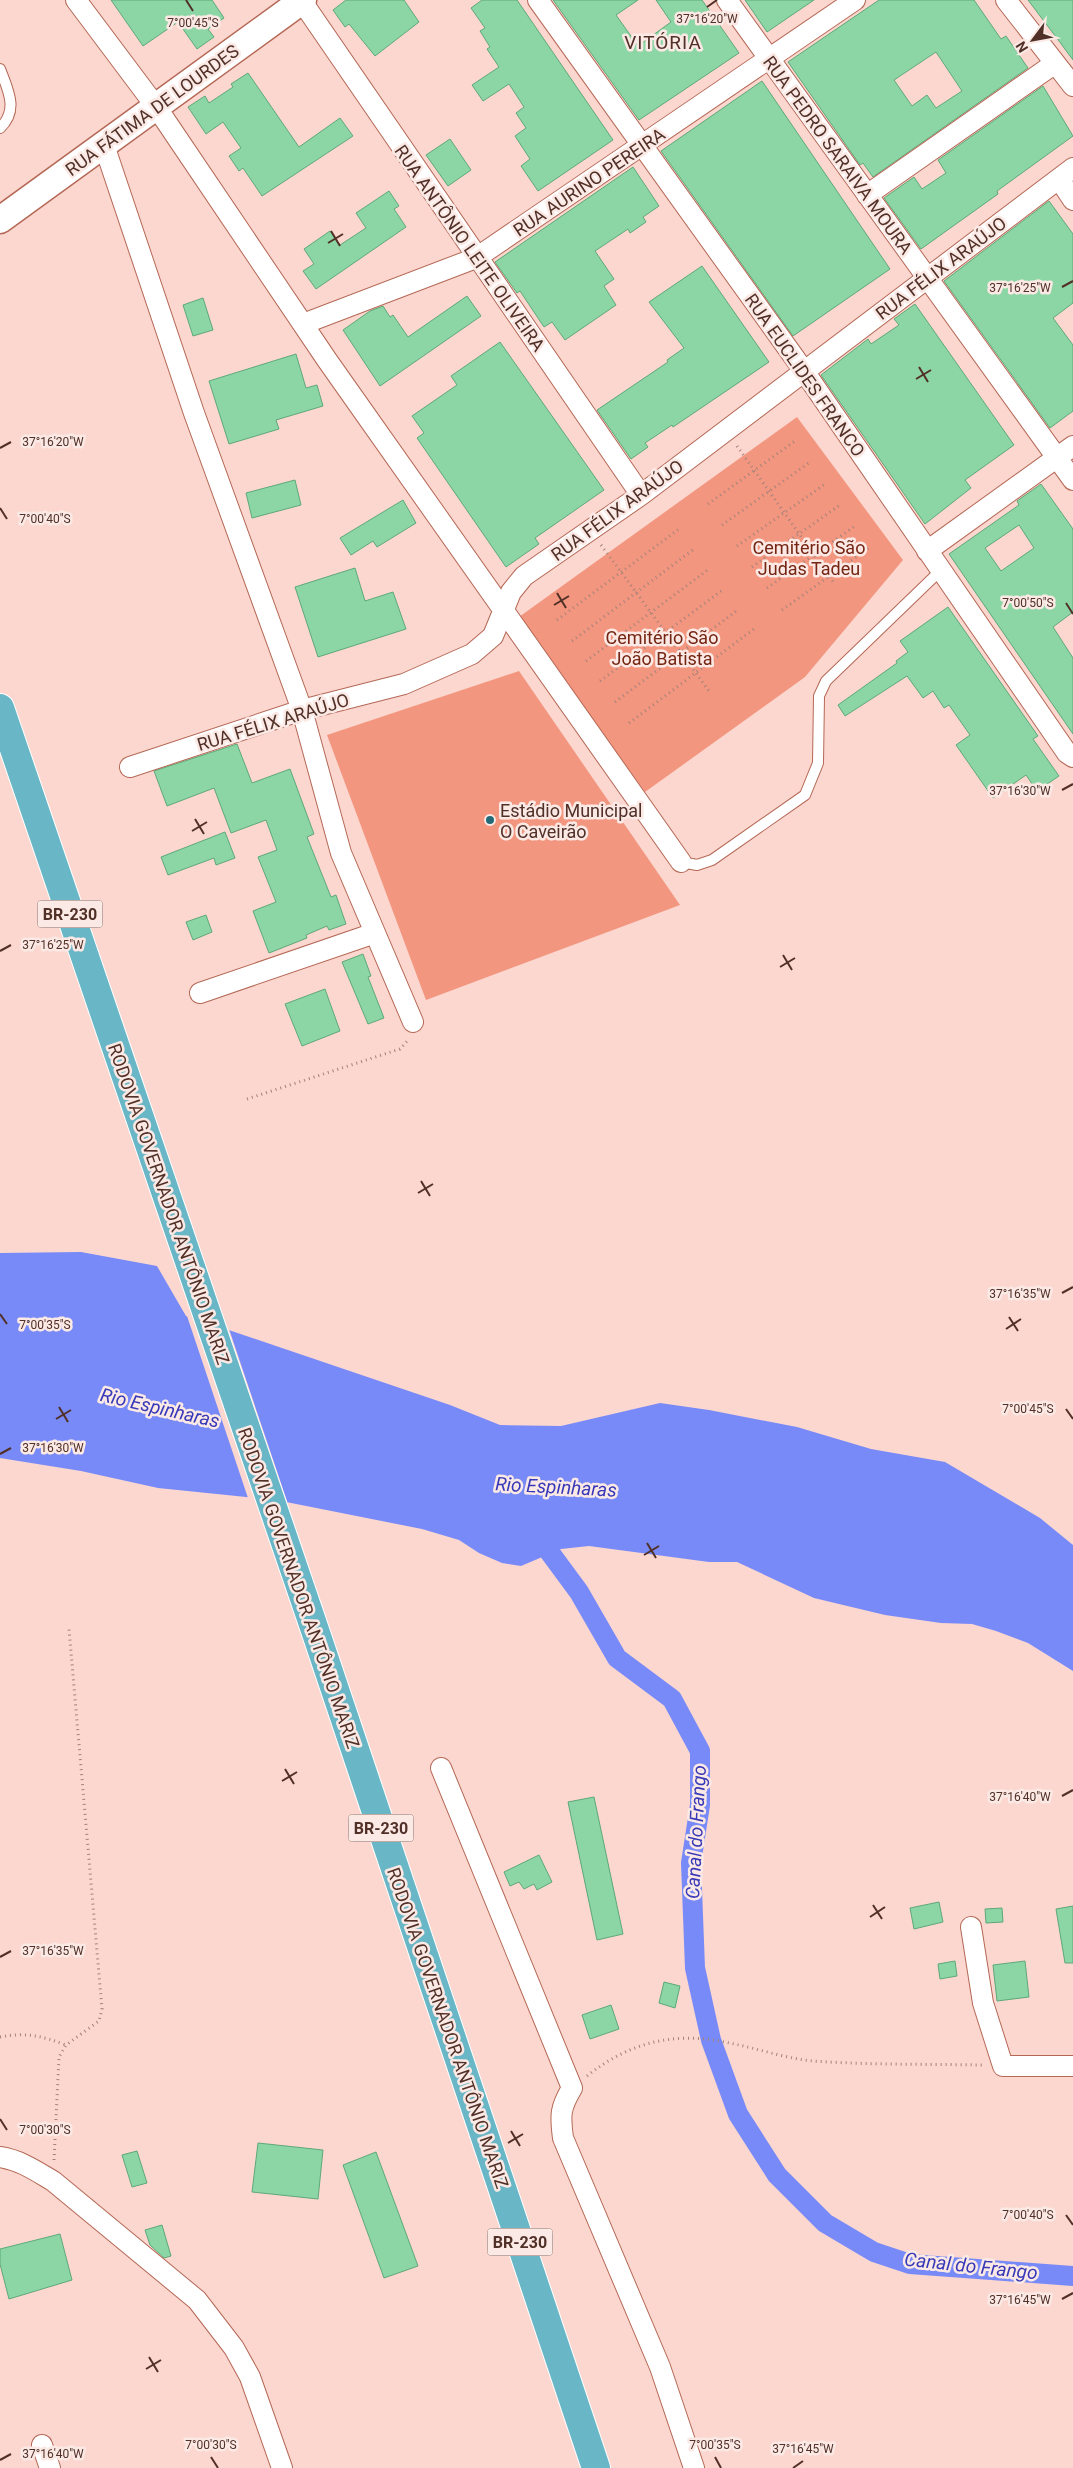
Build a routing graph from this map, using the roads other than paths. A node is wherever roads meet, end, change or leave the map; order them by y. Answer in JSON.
{"nodes":[{"id":1,"x":76,"y":0,"type":"edge"},
{"id":2,"x":302,"y":0,"type":"edge"},
{"id":3,"x":538,"y":0,"type":"edge"},
{"id":4,"x":727,"y":0,"type":"edge"},
{"id":5,"x":856,"y":0,"type":"edge"},
{"id":6,"x":1006,"y":0,"type":"edge"},
{"id":7,"x":770,"y":60,"type":"junction"},
{"id":8,"x":1054,"y":64,"type":"junction"},
{"id":9,"x":0,"y":69,"type":"edge"},
{"id":10,"x":1073,"y":86,"type":"edge"},
{"id":11,"x":157,"y":108,"type":"junction"},
{"id":12,"x":0,"y":128,"type":"edge"},
{"id":13,"x":104,"y":145,"type":"junction"},
{"id":14,"x":642,"y":146,"type":"junction"},
{"id":15,"x":1066,"y":173,"type":"edge"},
{"id":16,"x":867,"y":195,"type":"junction"},
{"id":17,"x":1073,"y":200,"type":"edge"},
{"id":18,"x":0,"y":220,"type":"edge"},
{"id":19,"x":476,"y":258,"type":"junction"},
{"id":20,"x":927,"y":279,"type":"junction"},
{"id":21,"x":303,"y":324,"type":"junction"},
{"id":22,"x":804,"y":371,"type":"junction"},
{"id":23,"x":1065,"y":452,"type":"edge"},
{"id":24,"x":1073,"y":480,"type":"edge"},
{"id":25,"x":641,"y":495,"type":"junction"},
{"id":26,"x":927,"y":551,"type":"junction"},
{"id":27,"x":940,"y":571,"type":"junction"},
{"id":28,"x":503,"y":608,"type":"junction"},
{"id":29,"x":0,"y":708,"type":"edge"},
{"id":30,"x":302,"y":710,"type":"junction"},
{"id":31,"x":1070,"y":755,"type":"edge"},
{"id":32,"x":130,"y":767,"type":"dead end"},
{"id":33,"x":681,"y":862,"type":"joint"},
{"id":34,"x":375,"y":933,"type":"junction"},
{"id":35,"x":200,"y":993,"type":"dead end"},
{"id":36,"x":413,"y":1022,"type":"road end"},
{"id":37,"x":442,"y":1768,"type":"dead end"},
{"id":38,"x":971,"y":1927,"type":"dead end"},
{"id":39,"x":1073,"y":2066,"type":"edge"},
{"id":40,"x":0,"y":2157,"type":"edge"},
{"id":41,"x":42,"y":2445,"type":"dead end"},
{"id":42,"x":50,"y":2468,"type":"edge"},
{"id":43,"x":282,"y":2468,"type":"edge"},
{"id":44,"x":596,"y":2468,"type":"edge"},
{"id":45,"x":694,"y":2468,"type":"edge"}],
"edges":[{"from":1,"to":11,"type":"street"},
{"from":2,"to":11,"type":"street","name":"RUA FÁTIMA DE LOURDES"},
{"from":2,"to":19,"type":"street","name":"RUA ANTÔNIO LEITE OLIVEIRA"},
{"from":3,"to":14,"type":"street","name":"RUA EUCLIDES FRANCO"},
{"from":4,"to":7,"type":"street","name":"RUA PEDRO SARAIVA MOURA"},
{"from":5,"to":7,"type":"street","name":"RUA AURINO PEREIRA"},
{"from":6,"to":8,"type":"street"},
{"from":7,"to":14,"type":"street","name":"RUA AURINO PEREIRA"},
{"from":7,"to":16,"type":"street","name":"RUA PEDRO SARAIVA MOURA"},
{"from":8,"to":10,"type":"street"},
{"from":8,"to":16,"type":"street"},
{"from":9,"to":12,"type":"lane"},
{"from":11,"to":13,"type":"street","name":"RUA FÁTIMA DE LOURDES"},
{"from":11,"to":21,"type":"street"},
{"from":13,"to":18,"type":"street","name":"RUA FÁTIMA DE LOURDES"},
{"from":13,"to":30,"type":"street"},
{"from":14,"to":19,"type":"street","name":"RUA AURINO PEREIRA"},
{"from":14,"to":22,"type":"street","name":"RUA EUCLIDES FRANCO"},
{"from":15,"to":17,"type":"street"},
{"from":15,"to":20,"type":"street","name":"RUA FÉLIX ARAÚJO"},
{"from":16,"to":20,"type":"street","name":"RUA PEDRO SARAIVA MOURA"},
{"from":19,"to":21,"type":"street","name":"RUA AURINO PEREIRA"},
{"from":19,"to":25,"type":"street","name":"RUA ANTÔNIO LEITE OLIVEIRA"},
{"from":20,"to":22,"type":"street","name":"RUA FÉLIX ARAÚJO"},
{"from":20,"to":23,"type":"street","name":"RUA PEDRO SARAIVA MOURA"},
{"from":21,"to":28,"type":"street"},
{"from":22,"to":25,"type":"street","name":"RUA FÉLIX ARAÚJO"},
{"from":22,"to":26,"type":"street","name":"RUA EUCLIDES FRANCO"},
{"from":23,"to":24,"type":"street","name":"RUA PEDRO SARAIVA MOURA"},
{"from":23,"to":26,"type":"street"},
{"from":25,"to":28,"type":"street","name":"RUA FÉLIX ARAÚJO"},
{"from":26,"to":27,"type":"street","name":"RUA EUCLIDES FRANCO"},
{"from":27,"to":31,"type":"street","name":"RUA EUCLIDES FRANCO"},
{"from":27,"to":33,"type":"lane"},
{"from":28,"to":30,"type":"street","name":"RUA FÉLIX ARAÚJO"},
{"from":28,"to":33,"type":"street"},
{"from":29,"to":44,"type":"highway","name":"RODOVIA GOVERNADOR ANTÔNIO MARIZ","number":"BR-230"},
{"from":30,"to":32,"type":"street","name":"RUA FÉLIX ARAÚJO"},
{"from":30,"to":34,"type":"street"},
{"from":34,"to":35,"type":"street"},
{"from":34,"to":36,"type":"street"},
{"from":37,"to":45,"type":"street"},
{"from":38,"to":39,"type":"street"},
{"from":40,"to":43,"type":"street"},
{"from":41,"to":42,"type":"street"}]}
